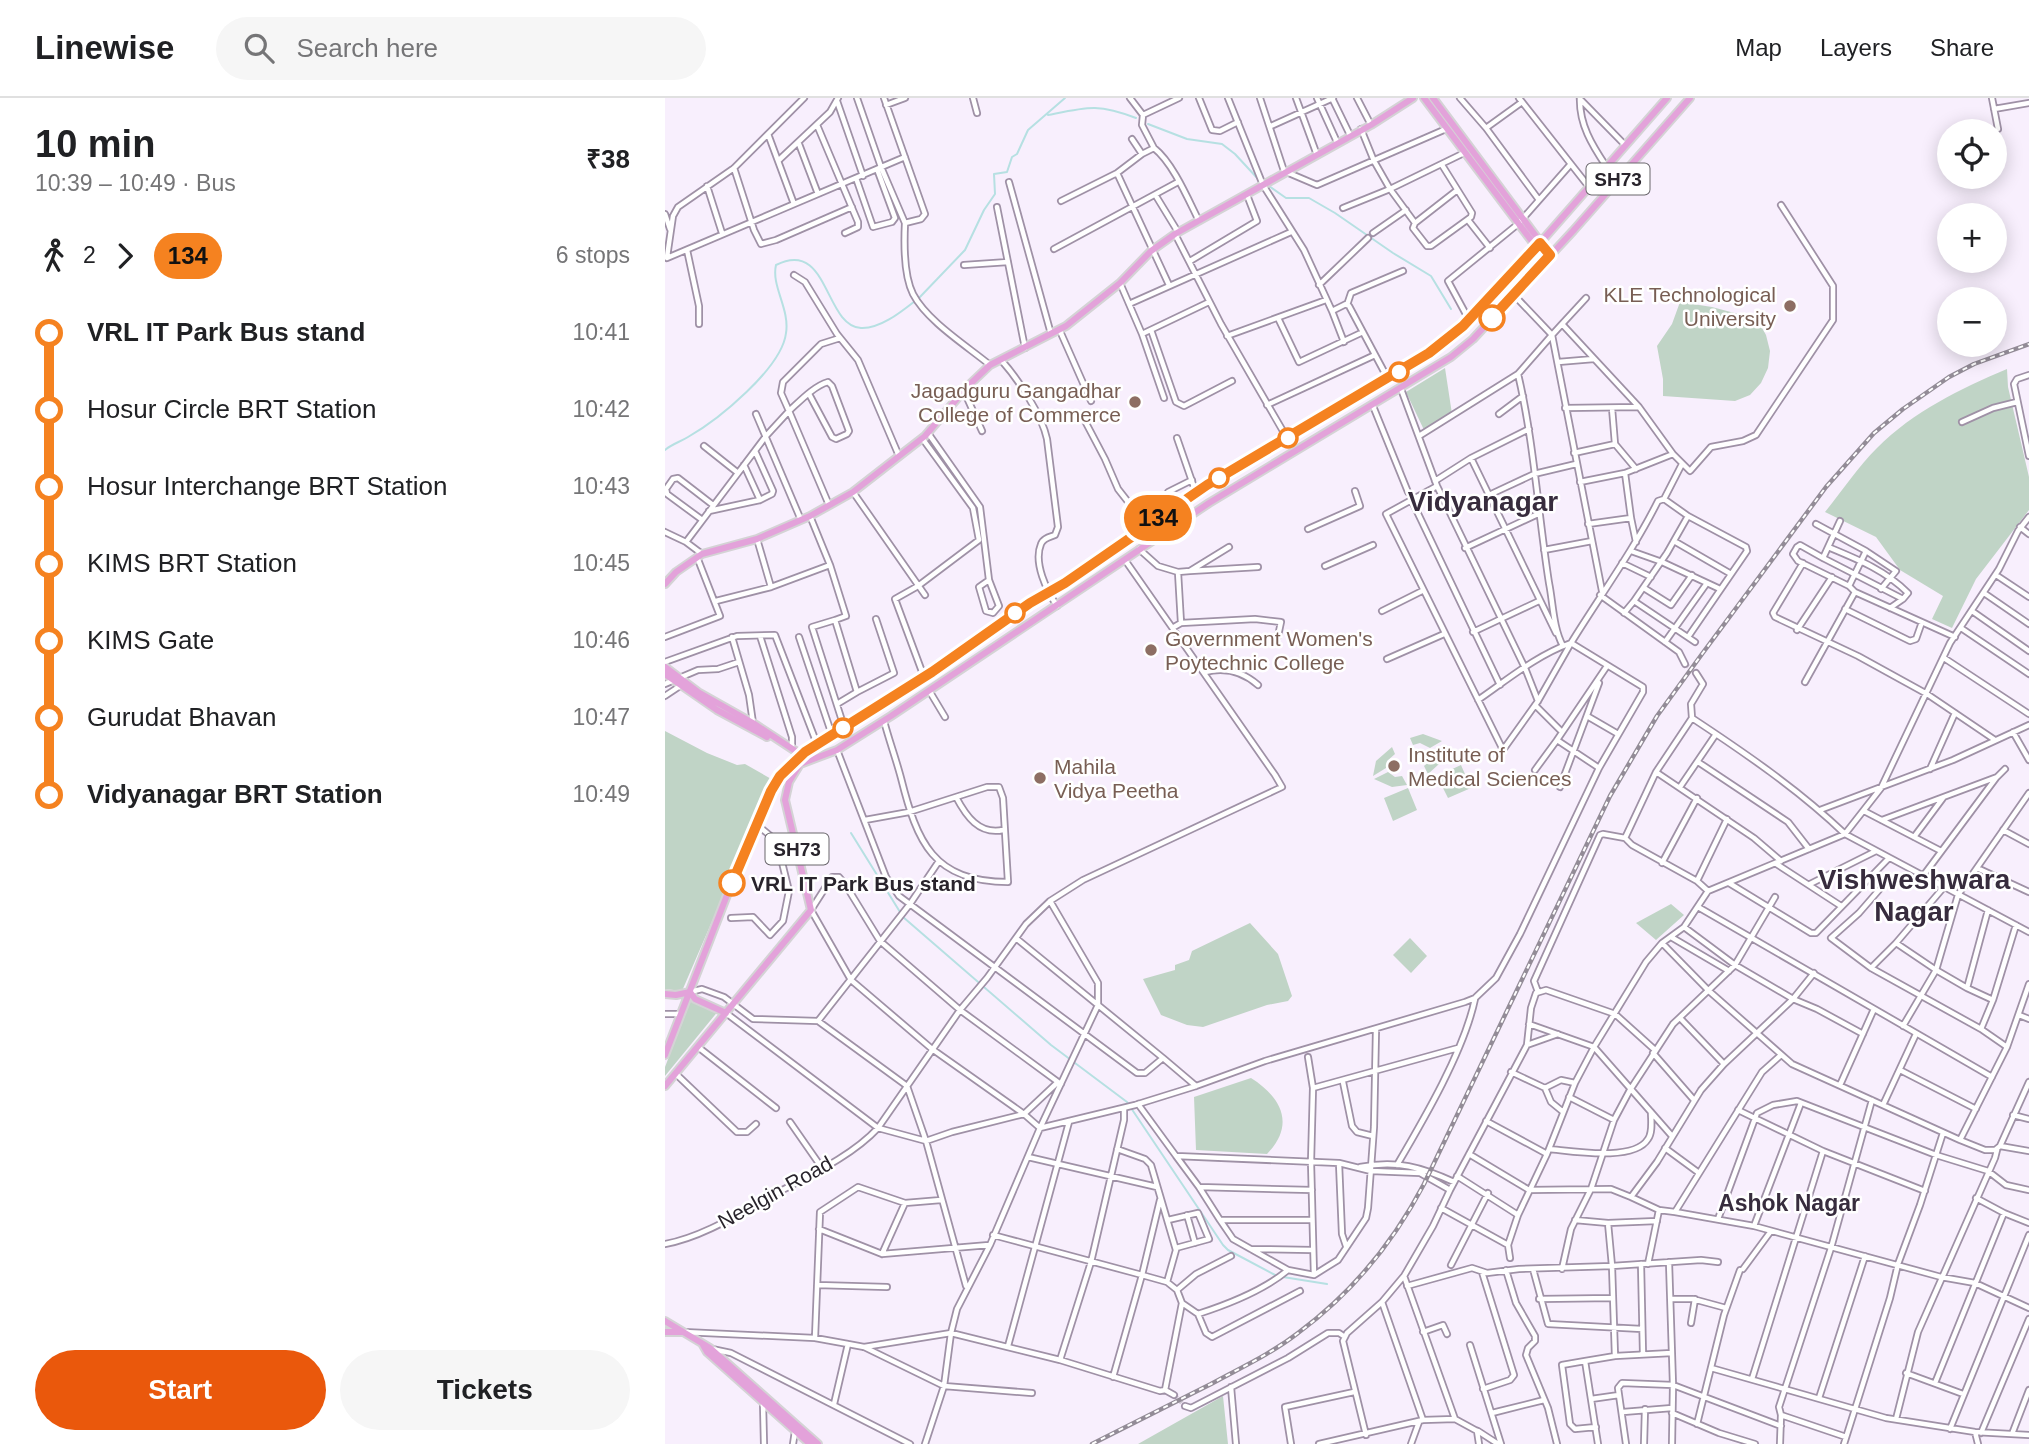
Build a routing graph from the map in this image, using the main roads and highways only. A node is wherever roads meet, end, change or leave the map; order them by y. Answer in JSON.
{"nodes":[{"id":1,"x":1413,"y":98,"type":"edge"},
{"id":2,"x":1423,"y":98,"type":"edge"},
{"id":3,"x":1433,"y":98,"type":"edge"},
{"id":4,"x":1667,"y":98,"type":"edge"},
{"id":5,"x":1690,"y":98,"type":"edge"},
{"id":6,"x":1521,"y":222,"type":"junction"},
{"id":7,"x":1538,"y":245,"type":"junction"},
{"id":8,"x":1548,"y":257,"type":"junction"},
{"id":9,"x":665,"y":584,"type":"edge"},
{"id":10,"x":665,"y":664,"type":"edge"},
{"id":11,"x":665,"y":674,"type":"edge"},
{"id":12,"x":677,"y":682,"type":"junction"},
{"id":13,"x":788,"y":748,"type":"junction"},
{"id":14,"x":805,"y":752,"type":"junction"},
{"id":15,"x":797,"y":763,"type":"junction"},
{"id":16,"x":771,"y":791,"type":"junction"},
{"id":17,"x":785,"y":800,"type":"junction"},
{"id":18,"x":690,"y":992,"type":"junction"},
{"id":19,"x":665,"y":994,"type":"edge"},
{"id":20,"x":726,"y":1013,"type":"junction"},
{"id":21,"x":665,"y":1055,"type":"edge"},
{"id":22,"x":665,"y":1086,"type":"edge"},
{"id":23,"x":665,"y":1326,"type":"edge"},
{"id":24,"x":683,"y":1332,"type":"junction"},
{"id":25,"x":703,"y":1345,"type":"junction"},
{"id":26,"x":810,"y":1444,"type":"edge"},
{"id":27,"x":818,"y":1444,"type":"edge"}],
"edges":[{"from":1,"to":9,"type":"main road"},
{"from":2,"to":6,"type":"main road"},
{"from":3,"to":6,"type":"main road"},
{"from":4,"to":7,"type":"main road","number":"SH73"},
{"from":5,"to":8,"type":"main road","number":"SH73"},
{"from":6,"to":7,"type":"main road"},
{"from":7,"to":8,"type":"main road"},
{"from":7,"to":14,"type":"main road","number":"SH73"},
{"from":8,"to":15,"type":"main road","number":"SH73"},
{"from":10,"to":12,"type":"main road"},
{"from":11,"to":12,"type":"main road"},
{"from":12,"to":13,"type":"main road"},
{"from":12,"to":13,"type":"main road"},
{"from":13,"to":14,"type":"main road"},
{"from":13,"to":15,"type":"main road"},
{"from":14,"to":15,"type":"main road","number":"SH73"},
{"from":15,"to":16,"type":"main road","number":"SH73"},
{"from":15,"to":17,"type":"main road","number":"SH73"},
{"from":16,"to":17,"type":"main road"},
{"from":16,"to":18,"type":"main road","number":"SH73"},
{"from":17,"to":20,"type":"main road","number":"SH73"},
{"from":18,"to":19,"type":"main road"},
{"from":18,"to":20,"type":"main road"},
{"from":18,"to":21,"type":"main road","number":"SH73"},
{"from":20,"to":22,"type":"main road"},
{"from":23,"to":24,"type":"main road"},
{"from":23,"to":24,"type":"main road"},
{"from":24,"to":25,"type":"main road"},
{"from":25,"to":26,"type":"main road"},
{"from":25,"to":27,"type":"main road"}]}
